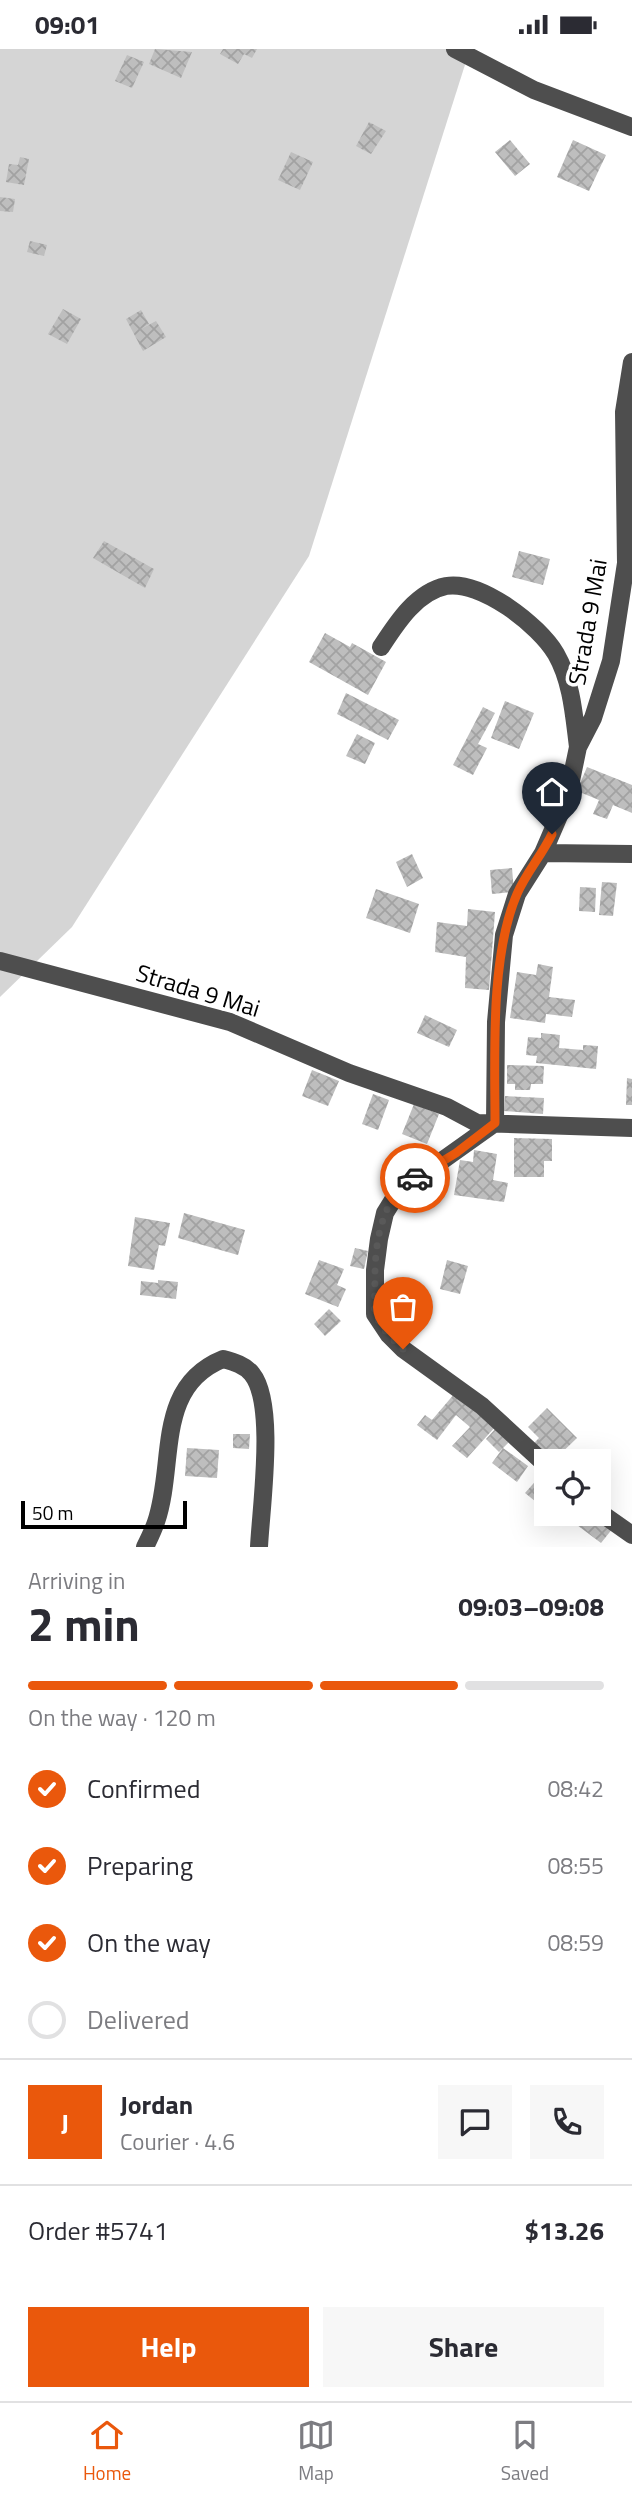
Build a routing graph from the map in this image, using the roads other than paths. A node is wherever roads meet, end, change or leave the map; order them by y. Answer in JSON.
{"nodes":[{"id":1,"x":455,"y":49,"type":"edge"},
{"id":2,"x":632,"y":127,"type":"edge"},
{"id":3,"x":632,"y":362,"type":"edge"},
{"id":4,"x":381,"y":647,"type":"dead end"},
{"id":5,"x":578,"y":747,"type":"junction"},
{"id":6,"x":543,"y":853,"type":"junction"},
{"id":7,"x":632,"y":853,"type":"edge"},
{"id":8,"x":0,"y":961,"type":"edge"},
{"id":9,"x":495,"y":1123,"type":"junction"},
{"id":10,"x":632,"y":1128,"type":"edge"},
{"id":11,"x":534,"y":1454,"type":"edge"},
{"id":12,"x":611,"y":1520,"type":"edge"},
{"id":13,"x":632,"y":1535,"type":"edge"},
{"id":14,"x":145,"y":1547,"type":"edge"},
{"id":15,"x":258,"y":1547,"type":"edge"}],
"edges":[{"from":1,"to":2,"type":"street"},
{"from":3,"to":5,"type":"street","name":"Strada 9 Mai"},
{"from":4,"to":5,"type":"street"},
{"from":5,"to":6,"type":"street","name":"Strada 9 Mai"},
{"from":6,"to":7,"type":"street"},
{"from":6,"to":9,"type":"street","name":"Strada 9 Mai"},
{"from":8,"to":9,"type":"street","name":"Strada 9 Mai"},
{"from":9,"to":10,"type":"street"},
{"from":9,"to":11,"type":"street"},
{"from":12,"to":13,"type":"street"},
{"from":14,"to":15,"type":"street"}]}
